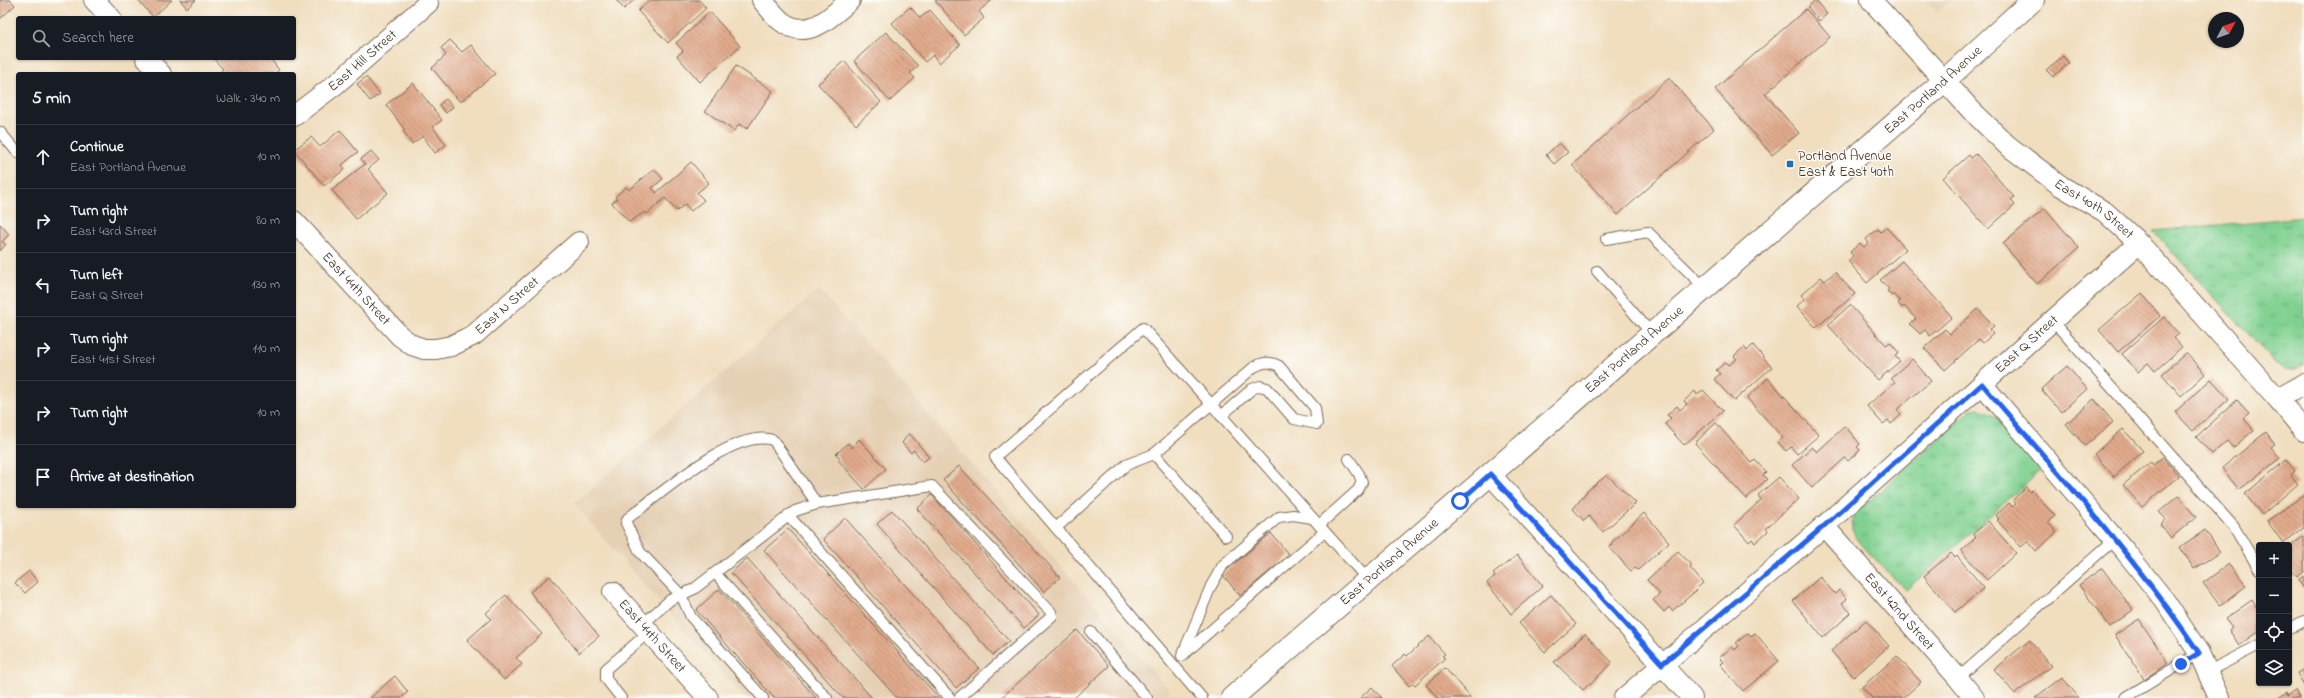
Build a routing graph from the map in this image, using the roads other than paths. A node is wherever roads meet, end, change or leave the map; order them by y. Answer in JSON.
{"nodes":[{"id":1,"x":94,"y":0,"type":"edge"},
{"id":2,"x":762,"y":0,"type":"edge"},
{"id":3,"x":850,"y":0,"type":"edge"},
{"id":4,"x":1871,"y":0,"type":"edge"},
{"id":5,"x":2034,"y":0,"type":"edge"},
{"id":6,"x":428,"y":3,"type":"dead end"},
{"id":7,"x":109,"y":16,"type":"edge"},
{"id":8,"x":148,"y":60,"type":"edge"},
{"id":9,"x":159,"y":72,"type":"edge"},
{"id":10,"x":1944,"y":81,"type":"junction"},
{"id":11,"x":296,"y":114,"type":"edge"},
{"id":12,"x":0,"y":132,"type":"edge"},
{"id":13,"x":16,"y":151,"type":"edge"},
{"id":14,"x":296,"y":223,"type":"edge"},
{"id":15,"x":1606,"y":239,"type":"dead end"},
{"id":16,"x":578,"y":242,"type":"dead end"},
{"id":17,"x":2139,"y":243,"type":"junction"},
{"id":18,"x":1597,"y":271,"type":"dead end"},
{"id":19,"x":1705,"y":288,"type":"junction"},
{"id":20,"x":2053,"y":321,"type":"junction"},
{"id":21,"x":1652,"y":334,"type":"junction"},
{"id":22,"x":424,"y":349,"type":"joint"},
{"id":23,"x":1982,"y":384,"type":"junction"},
{"id":24,"x":2304,"y":384,"type":"edge"},
{"id":25,"x":2278,"y":399,"type":"junction"},
{"id":26,"x":1211,"y":404,"type":"junction"},
{"id":27,"x":1221,"y":416,"type":"junction"},
{"id":28,"x":2304,"y":431,"type":"edge"},
{"id":29,"x":1154,"y":454,"type":"junction"},
{"id":30,"x":1349,"y":459,"type":"dead end"},
{"id":31,"x":1490,"y":474,"type":"junction"},
{"id":32,"x":817,"y":504,"type":"junction"},
{"id":33,"x":788,"y":515,"type":"junction"},
{"id":34,"x":1319,"y":525,"type":"junction"},
{"id":35,"x":1824,"y":526,"type":"junction"},
{"id":36,"x":1056,"y":528,"type":"junction"},
{"id":37,"x":1226,"y":536,"type":"dead end"},
{"id":38,"x":2115,"y":539,"type":"junction"},
{"id":39,"x":2256,"y":564,"type":"edge"},
{"id":40,"x":715,"y":573,"type":"junction"},
{"id":41,"x":1368,"y":580,"type":"junction"},
{"id":42,"x":613,"y":592,"type":"dead end"},
{"id":43,"x":681,"y":595,"type":"junction"},
{"id":44,"x":2304,"y":621,"type":"edge"},
{"id":45,"x":2292,"y":626,"type":"edge"},
{"id":46,"x":646,"y":629,"type":"junction"},
{"id":47,"x":1091,"y":632,"type":"dead end"},
{"id":48,"x":2256,"y":646,"type":"edge"},
{"id":49,"x":2199,"y":653,"type":"junction"},
{"id":50,"x":1182,"y":656,"type":"junction"},
{"id":51,"x":1174,"y":663,"type":"junction"},
{"id":52,"x":1662,"y":664,"type":"junction"},
{"id":53,"x":2207,"y":672,"type":"junction"},
{"id":54,"x":1958,"y":678,"type":"junction"},
{"id":55,"x":621,"y":698,"type":"edge"},
{"id":56,"x":708,"y":698,"type":"edge"},
{"id":57,"x":763,"y":698,"type":"edge"},
{"id":58,"x":827,"y":698,"type":"edge"},
{"id":59,"x":950,"y":698,"type":"edge"},
{"id":60,"x":959,"y":698,"type":"edge"},
{"id":61,"x":1147,"y":698,"type":"edge"},
{"id":62,"x":1202,"y":698,"type":"edge"},
{"id":63,"x":1232,"y":698,"type":"edge"},
{"id":64,"x":1624,"y":698,"type":"edge"},
{"id":65,"x":1692,"y":698,"type":"edge"},
{"id":66,"x":1974,"y":698,"type":"edge"},
{"id":67,"x":2125,"y":698,"type":"edge"},
{"id":68,"x":2219,"y":698,"type":"edge"}],
"edges":[{"from":1,"to":7,"type":"street"},
{"from":2,"to":3,"type":"street"},
{"from":4,"to":10,"type":"street","name":"East 40th Street"},
{"from":5,"to":10,"type":"main road","name":"East Portland Avenue"},
{"from":6,"to":11,"type":"street","name":"East Hill Street"},
{"from":8,"to":9,"type":"street"},
{"from":10,"to":17,"type":"street","name":"East 40th Street"},
{"from":10,"to":19,"type":"main road","name":"East Portland Avenue"},
{"from":12,"to":13,"type":"lane"},
{"from":14,"to":22,"type":"street","name":"East 44th Street"},
{"from":15,"to":19,"type":"lane"},
{"from":16,"to":22,"type":"street","name":"East N Street"},
{"from":17,"to":20,"type":"street","name":"East Q Street"},
{"from":17,"to":25,"type":"street","name":"East 40th Street"},
{"from":18,"to":21,"type":"lane"},
{"from":19,"to":21,"type":"main road","name":"East Portland Avenue"},
{"from":20,"to":23,"type":"street","name":"East Q Street"},
{"from":20,"to":39,"type":"lane"},
{"from":21,"to":31,"type":"main road","name":"East Portland Avenue"},
{"from":23,"to":35,"type":"street","name":"East Q Street"},
{"from":23,"to":38,"type":"street"},
{"from":24,"to":25,"type":"street"},
{"from":25,"to":28,"type":"street","name":"East 40th Street"},
{"from":26,"to":27,"type":"lane"},
{"from":26,"to":27,"type":"lane"},
{"from":26,"to":29,"type":"lane"},
{"from":26,"to":36,"type":"lane"},
{"from":27,"to":34,"type":"lane"},
{"from":29,"to":36,"type":"lane"},
{"from":29,"to":37,"type":"lane"},
{"from":30,"to":34,"type":"lane"},
{"from":31,"to":41,"type":"main road","name":"East Portland Avenue"},
{"from":31,"to":52,"type":"street"},
{"from":32,"to":33,"type":"lane"},
{"from":32,"to":43,"type":"lane"},
{"from":32,"to":60,"type":"lane"},
{"from":33,"to":40,"type":"lane"},
{"from":33,"to":59,"type":"lane"},
{"from":34,"to":41,"type":"lane"},
{"from":34,"to":50,"type":"lane"},
{"from":34,"to":50,"type":"lane"},
{"from":35,"to":52,"type":"street","name":"East Q Street"},
{"from":35,"to":54,"type":"street","name":"East 42nd Street"},
{"from":36,"to":51,"type":"lane"},
{"from":38,"to":49,"type":"street"},
{"from":38,"to":54,"type":"lane"},
{"from":40,"to":43,"type":"lane"},
{"from":40,"to":58,"type":"lane"},
{"from":41,"to":63,"type":"main road","name":"East Portland Avenue"},
{"from":42,"to":46,"type":"street","name":"East 44th Street"},
{"from":43,"to":46,"type":"lane"},
{"from":43,"to":57,"type":"lane"},
{"from":44,"to":45,"type":"lane"},
{"from":46,"to":55,"type":"lane"},
{"from":46,"to":56,"type":"street","name":"East 44th Street"},
{"from":47,"to":61,"type":"lane"},
{"from":48,"to":53,"type":"lane"},
{"from":49,"to":53,"type":"street"},
{"from":49,"to":67,"type":"lane"},
{"from":50,"to":51,"type":"lane"},
{"from":51,"to":62,"type":"lane"},
{"from":52,"to":64,"type":"street","name":"East Q Street"},
{"from":52,"to":65,"type":"street"},
{"from":53,"to":68,"type":"street"},
{"from":54,"to":66,"type":"street","name":"East 42nd Street"}]}
